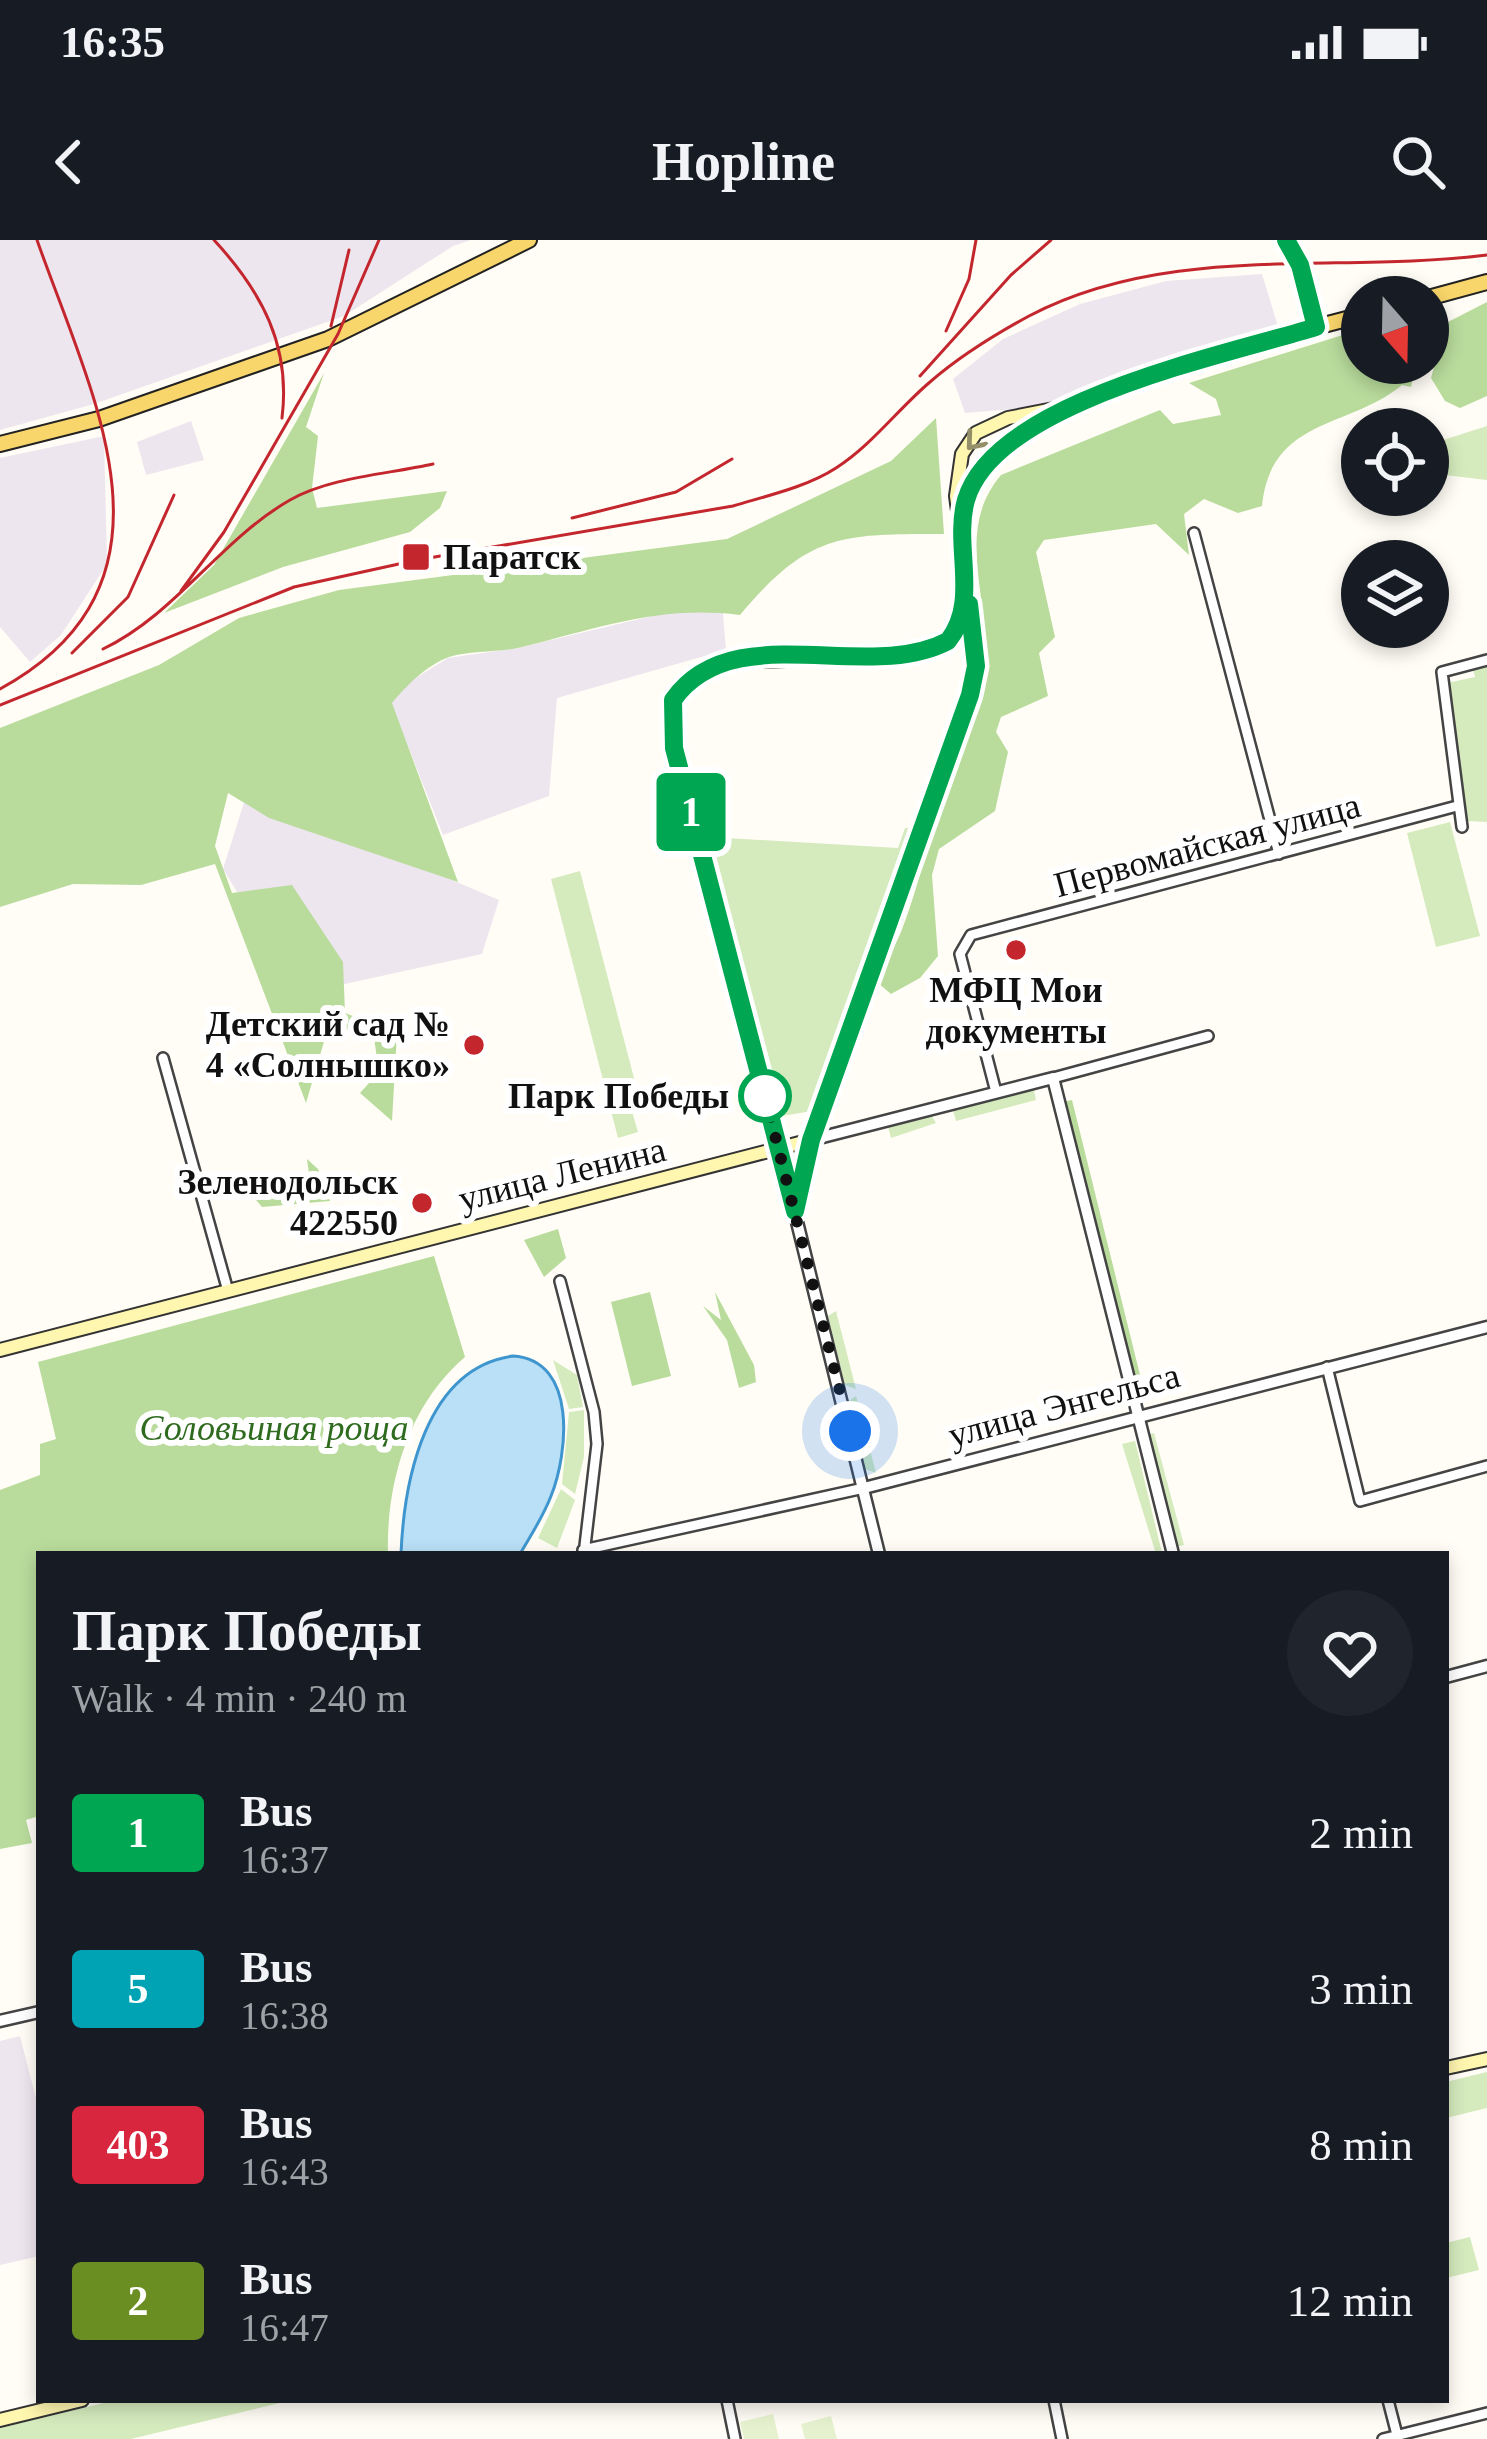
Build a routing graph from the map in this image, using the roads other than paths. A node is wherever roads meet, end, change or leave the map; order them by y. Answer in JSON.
{"nodes":[{"id":1,"x":529,"y":240,"type":"edge"},
{"id":2,"x":1286,"y":240,"type":"edge"},
{"id":3,"x":1487,"y":282,"type":"edge"},
{"id":4,"x":1449,"y":292,"type":"edge"},
{"id":5,"x":1341,"y":320,"type":"edge"},
{"id":6,"x":1316,"y":327,"type":"junction"},
{"id":7,"x":1064,"y":406,"type":"junction"},
{"id":8,"x":0,"y":444,"type":"edge"},
{"id":9,"x":1194,"y":532,"type":"dead end"},
{"id":10,"x":960,"y":538,"type":"junction"},
{"id":11,"x":963,"y":568,"type":"junction"},
{"id":12,"x":1487,"y":660,"type":"edge"},
{"id":13,"x":1457,"y":806,"type":"junction"},
{"id":14,"x":1462,"y":826,"type":"dead end"},
{"id":15,"x":1279,"y":854,"type":"junction"},
{"id":16,"x":1208,"y":1036,"type":"dead end"},
{"id":17,"x":163,"y":1058,"type":"dead end"},
{"id":18,"x":1054,"y":1078,"type":"junction"},
{"id":19,"x":996,"y":1092,"type":"junction"},
{"id":20,"x":811,"y":1140,"type":"junction"},
{"id":21,"x":779,"y":1149,"type":"junction"},
{"id":22,"x":795,"y":1211,"type":"junction"},
{"id":23,"x":560,"y":1281,"type":"dead end"},
{"id":24,"x":229,"y":1291,"type":"junction"},
{"id":25,"x":1487,"y":1327,"type":"edge"},
{"id":26,"x":0,"y":1350,"type":"edge"},
{"id":27,"x":1327,"y":1367,"type":"junction"},
{"id":28,"x":1137,"y":1418,"type":"junction"},
{"id":29,"x":1487,"y":1466,"type":"edge"},
{"id":30,"x":864,"y":1488,"type":"junction"},
{"id":31,"x":584,"y":1551,"type":"edge"},
{"id":32,"x":588,"y":1551,"type":"edge"},
{"id":33,"x":878,"y":1551,"type":"edge"},
{"id":34,"x":1172,"y":1551,"type":"edge"},
{"id":35,"x":1487,"y":1666,"type":"edge"},
{"id":36,"x":1449,"y":1676,"type":"edge"},
{"id":37,"x":36,"y":2013,"type":"edge"},
{"id":38,"x":0,"y":2021,"type":"edge"},
{"id":39,"x":1487,"y":2059,"type":"edge"},
{"id":40,"x":1449,"y":2067,"type":"edge"},
{"id":41,"x":70,"y":2403,"type":"edge"},
{"id":42,"x":729,"y":2403,"type":"edge"},
{"id":43,"x":1055,"y":2403,"type":"edge"},
{"id":44,"x":1389,"y":2403,"type":"edge"},
{"id":45,"x":1487,"y":2413,"type":"edge"},
{"id":46,"x":0,"y":2420,"type":"edge"},
{"id":47,"x":1398,"y":2437,"type":"edge"},
{"id":48,"x":735,"y":2439,"type":"edge"},
{"id":49,"x":1062,"y":2439,"type":"edge"},
{"id":50,"x":1383,"y":2439,"type":"edge"}],
"edges":[{"from":1,"to":8,"type":"main road"},
{"from":2,"to":6,"type":"main road"},
{"from":3,"to":4,"type":"main road"},
{"from":5,"to":6,"type":"main road"},
{"from":6,"to":7,"type":"main road"},
{"from":7,"to":10,"type":"main road"},
{"from":7,"to":10,"type":"main road","one_way":true},
{"from":9,"to":15,"type":"street"},
{"from":10,"to":11,"type":"main road"},
{"from":11,"to":20,"type":"main road"},
{"from":11,"to":21,"type":"main road"},
{"from":12,"to":13,"type":"street"},
{"from":13,"to":14,"type":"street"},
{"from":13,"to":15,"type":"street","name":"Первомайская улица"},
{"from":15,"to":19,"type":"street","name":"Первомайская улица"},
{"from":16,"to":18,"type":"street","name":"улица Ленина"},
{"from":17,"to":24,"type":"street"},
{"from":18,"to":19,"type":"street","name":"улица Ленина"},
{"from":18,"to":28,"type":"street"},
{"from":19,"to":20,"type":"street","name":"улица Ленина"},
{"from":20,"to":21,"type":"main road","name":"улица Ленина"},
{"from":20,"to":22,"type":"street"},
{"from":21,"to":22,"type":"street"},
{"from":21,"to":24,"type":"main road","name":"улица Ленина"},
{"from":22,"to":30,"type":"street"},
{"from":23,"to":31,"type":"street"},
{"from":24,"to":26,"type":"main road","name":"улица Ленина"},
{"from":25,"to":27,"type":"street","name":"улица Энгельса"},
{"from":27,"to":28,"type":"street","name":"улица Энгельса"},
{"from":27,"to":29,"type":"street"},
{"from":28,"to":30,"type":"street","name":"улица Энгельса"},
{"from":28,"to":34,"type":"street"},
{"from":30,"to":32,"type":"street","name":"улица Энгельса"},
{"from":30,"to":33,"type":"street"},
{"from":35,"to":36,"type":"street"},
{"from":37,"to":38,"type":"street"},
{"from":39,"to":40,"type":"main road"},
{"from":41,"to":46,"type":"main road"},
{"from":42,"to":48,"type":"street"},
{"from":43,"to":49,"type":"street"},
{"from":44,"to":47,"type":"street"},
{"from":45,"to":47,"type":"street"},
{"from":47,"to":50,"type":"street"}]}
